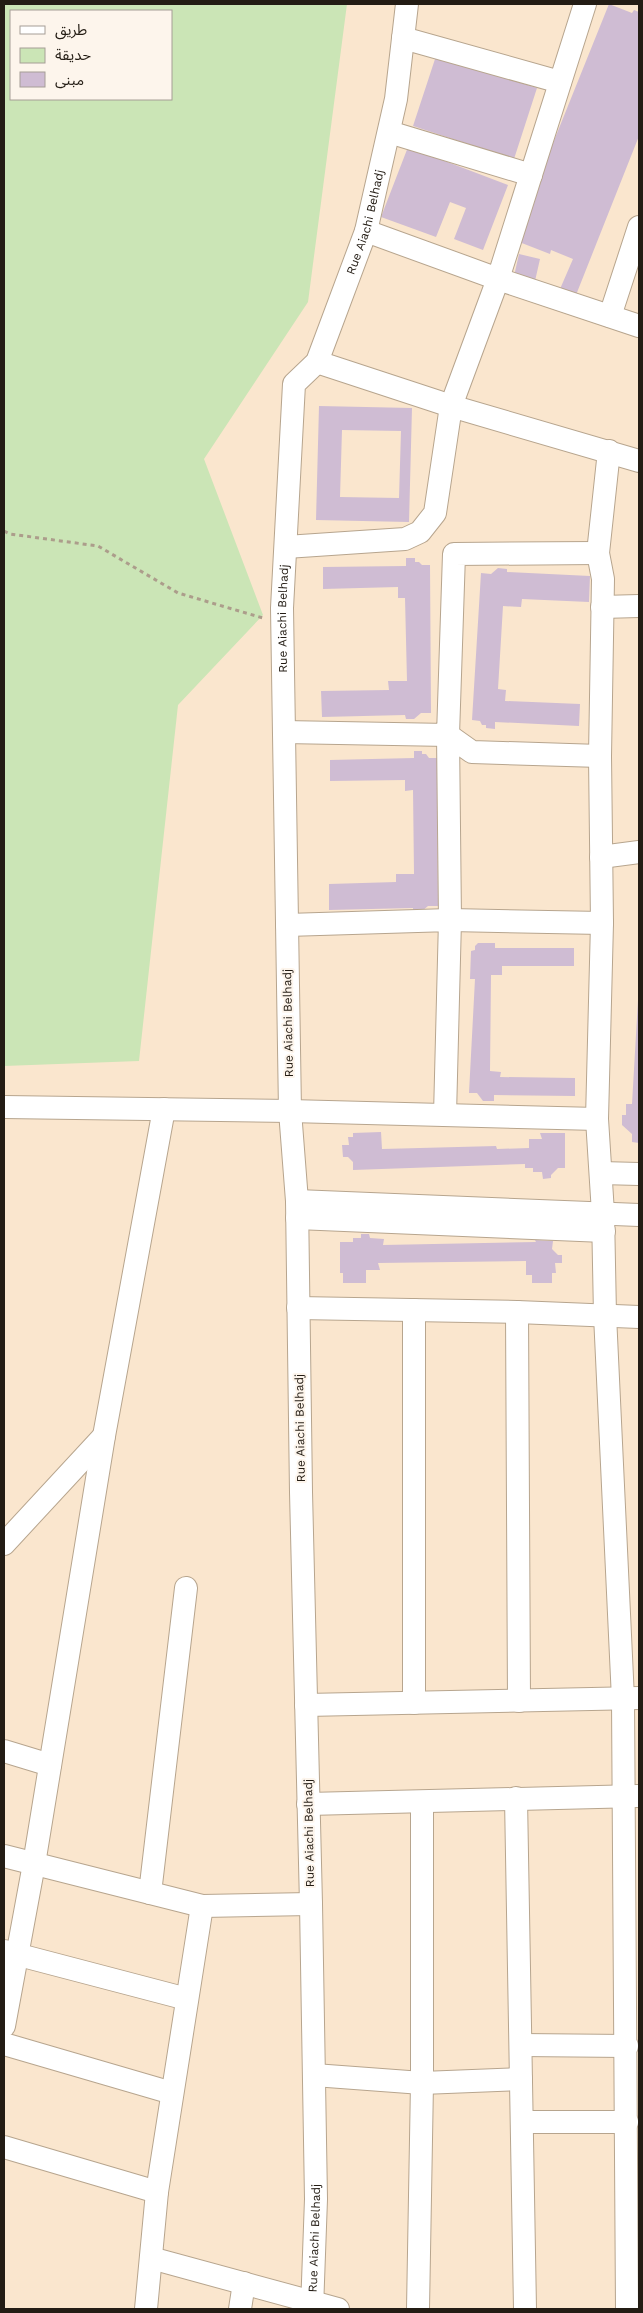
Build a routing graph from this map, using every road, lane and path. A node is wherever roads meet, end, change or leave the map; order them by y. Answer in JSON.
{"nodes":[{"id":1,"x":407,"y":4,"type":"edge"},
{"id":2,"x":585,"y":4,"type":"edge"},
{"id":3,"x":403,"y":38,"type":"junction"},
{"id":4,"x":560,"y":82,"type":"junction"},
{"id":5,"x":389,"y":132,"type":"junction"},
{"id":6,"x":530,"y":175,"type":"junction"},
{"id":7,"x":639,"y":227,"type":"edge"},
{"id":8,"x":366,"y":231,"type":"junction"},
{"id":9,"x":498,"y":279,"type":"junction"},
{"id":10,"x":610,"y":316,"type":"junction"},
{"id":11,"x":639,"y":326,"type":"edge"},
{"id":12,"x":317,"y":362,"type":"junction"},
{"id":13,"x":451,"y":406,"type":"junction"},
{"id":14,"x":609,"y":451,"type":"junction"},
{"id":15,"x":639,"y":461,"type":"edge"},
{"id":16,"x":4,"y":531,"type":"edge"},
{"id":17,"x":286,"y":547,"type":"junction"},
{"id":18,"x":598,"y":553,"type":"junction"},
{"id":19,"x":602,"y":606,"type":"junction"},
{"id":20,"x":639,"y":606,"type":"edge"},
{"id":21,"x":282,"y":624,"type":"junction"},
{"id":22,"x":284,"y":732,"type":"junction"},
{"id":23,"x":448,"y":735,"type":"junction"},
{"id":24,"x":600,"y":756,"type":"junction"},
{"id":25,"x":639,"y":852,"type":"edge"},
{"id":26,"x":601,"y":856,"type":"junction"},
{"id":27,"x":450,"y":920,"type":"junction"},
{"id":28,"x":602,"y":923,"type":"junction"},
{"id":29,"x":287,"y":925,"type":"junction"},
{"id":30,"x":4,"y":1107,"type":"edge"},
{"id":31,"x":164,"y":1109,"type":"junction"},
{"id":32,"x":290,"y":1111,"type":"junction"},
{"id":33,"x":445,"y":1115,"type":"junction"},
{"id":34,"x":597,"y":1119,"type":"junction"},
{"id":35,"x":601,"y":1173,"type":"junction"},
{"id":36,"x":639,"y":1174,"type":"edge"},
{"id":37,"x":297,"y":1209,"type":"junction"},
{"id":38,"x":639,"y":1215,"type":"edge"},
{"id":39,"x":604,"y":1222,"type":"junction"},
{"id":40,"x":298,"y":1308,"type":"junction"},
{"id":41,"x":414,"y":1310,"type":"junction"},
{"id":42,"x":518,"y":1312,"type":"junction"},
{"id":43,"x":604,"y":1314,"type":"junction"},
{"id":44,"x":639,"y":1317,"type":"edge"},
{"id":45,"x":104,"y":1436,"type":"junction"},
{"id":46,"x":4,"y":1544,"type":"edge"},
{"id":47,"x":186,"y":1588,"type":"dead end"},
{"id":48,"x":631,"y":1699,"type":"edge"},
{"id":49,"x":519,"y":1701,"type":"junction"},
{"id":50,"x":414,"y":1703,"type":"junction"},
{"id":51,"x":306,"y":1705,"type":"junction"},
{"id":52,"x":4,"y":1751,"type":"edge"},
{"id":53,"x":50,"y":1765,"type":"junction"},
{"id":54,"x":632,"y":1796,"type":"edge"},
{"id":55,"x":516,"y":1798,"type":"junction"},
{"id":56,"x":422,"y":1803,"type":"junction"},
{"id":57,"x":308,"y":1804,"type":"junction"},
{"id":58,"x":4,"y":1856,"type":"edge"},
{"id":59,"x":34,"y":1864,"type":"junction"},
{"id":60,"x":150,"y":1893,"type":"junction"},
{"id":61,"x":311,"y":1904,"type":"junction"},
{"id":62,"x":202,"y":1906,"type":"junction"},
{"id":63,"x":10,"y":1952,"type":"edge"},
{"id":64,"x":187,"y":1999,"type":"junction"},
{"id":65,"x":4,"y":2026,"type":"edge"},
{"id":66,"x":4,"y":2044,"type":"edge"},
{"id":67,"x":521,"y":2045,"type":"junction"},
{"id":68,"x":627,"y":2046,"type":"junction"},
{"id":69,"x":314,"y":2075,"type":"junction"},
{"id":70,"x":521,"y":2079,"type":"junction"},
{"id":71,"x":633,"y":2081,"type":"edge"},
{"id":72,"x":422,"y":2083,"type":"junction"},
{"id":73,"x":172,"y":2093,"type":"junction"},
{"id":74,"x":522,"y":2122,"type":"junction"},
{"id":75,"x":627,"y":2122,"type":"junction"},
{"id":76,"x":4,"y":2147,"type":"edge"},
{"id":77,"x":157,"y":2192,"type":"junction"},
{"id":78,"x":150,"y":2258,"type":"junction"},
{"id":79,"x":244,"y":2283,"type":"junction"},
{"id":80,"x":313,"y":2306,"type":"edge"},
{"id":81,"x":146,"y":2309,"type":"edge"},
{"id":82,"x":240,"y":2309,"type":"edge"},
{"id":83,"x":338,"y":2309,"type":"edge"},
{"id":84,"x":418,"y":2309,"type":"edge"},
{"id":85,"x":525,"y":2309,"type":"edge"},
{"id":86,"x":627,"y":2309,"type":"edge"}],
"edges":[{"from":1,"to":3,"type":"street","name":"Rue Aiachi Belhadj"},
{"from":2,"to":4,"type":"street","name":"Rue Aiachi Belhadj"},
{"from":3,"to":4,"type":"street"},
{"from":3,"to":5,"type":"street","name":"Rue Aiachi Belhadj"},
{"from":4,"to":6,"type":"street","name":"Rue Aiachi Belhadj"},
{"from":5,"to":6,"type":"street"},
{"from":5,"to":8,"type":"street","name":"Rue Aiachi Belhadj"},
{"from":6,"to":9,"type":"street","name":"Rue Aiachi Belhadj"},
{"from":7,"to":10,"type":"street"},
{"from":8,"to":9,"type":"street"},
{"from":8,"to":12,"type":"street","name":"Rue Aiachi Belhadj"},
{"from":9,"to":10,"type":"street"},
{"from":9,"to":13,"type":"street","name":"Rue Aiachi Belhadj"},
{"from":10,"to":11,"type":"street"},
{"from":12,"to":13,"type":"street"},
{"from":12,"to":17,"type":"street","name":"Rue Aiachi Belhadj"},
{"from":13,"to":14,"type":"street"},
{"from":13,"to":17,"type":"street","name":"Rue Aiachi Belhadj"},
{"from":14,"to":15,"type":"street"},
{"from":14,"to":18,"type":"street"},
{"from":16,"to":21,"type":"path"},
{"from":17,"to":21,"type":"street","name":"Rue Aiachi Belhadj"},
{"from":18,"to":19,"type":"street"},
{"from":18,"to":23,"type":"street"},
{"from":19,"to":20,"type":"street"},
{"from":19,"to":24,"type":"street"},
{"from":21,"to":22,"type":"street","name":"Rue Aiachi Belhadj"},
{"from":22,"to":23,"type":"street"},
{"from":22,"to":29,"type":"street","name":"Rue Aiachi Belhadj"},
{"from":23,"to":24,"type":"street"},
{"from":23,"to":27,"type":"street"},
{"from":24,"to":26,"type":"street"},
{"from":25,"to":26,"type":"street"},
{"from":26,"to":28,"type":"street"},
{"from":27,"to":28,"type":"street"},
{"from":27,"to":29,"type":"street"},
{"from":27,"to":33,"type":"street"},
{"from":28,"to":34,"type":"street"},
{"from":29,"to":32,"type":"street","name":"Rue Aiachi Belhadj"},
{"from":30,"to":31,"type":"street"},
{"from":31,"to":32,"type":"street"},
{"from":31,"to":45,"type":"street"},
{"from":32,"to":33,"type":"street"},
{"from":32,"to":37,"type":"street","name":"Rue Aiachi Belhadj"},
{"from":33,"to":34,"type":"street"},
{"from":34,"to":35,"type":"street"},
{"from":35,"to":36,"type":"street"},
{"from":35,"to":39,"type":"street"},
{"from":37,"to":39,"type":"street"},
{"from":37,"to":40,"type":"street","name":"Rue Aiachi Belhadj"},
{"from":38,"to":39,"type":"street"},
{"from":39,"to":43,"type":"street"},
{"from":40,"to":41,"type":"street"},
{"from":40,"to":51,"type":"street","name":"Rue Aiachi Belhadj"},
{"from":41,"to":42,"type":"street"},
{"from":41,"to":50,"type":"street"},
{"from":42,"to":43,"type":"street"},
{"from":42,"to":49,"type":"street"},
{"from":43,"to":44,"type":"street"},
{"from":43,"to":48,"type":"street"},
{"from":45,"to":46,"type":"street"},
{"from":45,"to":53,"type":"street"},
{"from":47,"to":60,"type":"street"},
{"from":48,"to":49,"type":"street"},
{"from":48,"to":54,"type":"street"},
{"from":49,"to":50,"type":"street"},
{"from":50,"to":51,"type":"street"},
{"from":51,"to":57,"type":"street","name":"Rue Aiachi Belhadj"},
{"from":52,"to":53,"type":"street"},
{"from":53,"to":59,"type":"street"},
{"from":54,"to":55,"type":"street"},
{"from":54,"to":68,"type":"street"},
{"from":55,"to":56,"type":"street"},
{"from":55,"to":67,"type":"street"},
{"from":56,"to":57,"type":"street"},
{"from":56,"to":72,"type":"street"},
{"from":57,"to":61,"type":"street","name":"Rue Aiachi Belhadj"},
{"from":58,"to":59,"type":"street"},
{"from":59,"to":60,"type":"street"},
{"from":59,"to":63,"type":"street"},
{"from":60,"to":62,"type":"street"},
{"from":61,"to":62,"type":"street"},
{"from":61,"to":69,"type":"street","name":"Rue Aiachi Belhadj"},
{"from":62,"to":64,"type":"street"},
{"from":63,"to":64,"type":"street"},
{"from":63,"to":65,"type":"street"},
{"from":64,"to":73,"type":"street"},
{"from":66,"to":73,"type":"street"},
{"from":67,"to":68,"type":"street"},
{"from":67,"to":70,"type":"street"},
{"from":68,"to":71,"type":"street"},
{"from":69,"to":72,"type":"street"},
{"from":69,"to":80,"type":"street","name":"Rue Aiachi Belhadj"},
{"from":70,"to":72,"type":"street"},
{"from":70,"to":74,"type":"street"},
{"from":71,"to":75,"type":"street"},
{"from":72,"to":84,"type":"street"},
{"from":73,"to":77,"type":"street"},
{"from":74,"to":75,"type":"street"},
{"from":74,"to":85,"type":"street"},
{"from":75,"to":86,"type":"street"},
{"from":76,"to":77,"type":"street"},
{"from":77,"to":78,"type":"street"},
{"from":78,"to":79,"type":"street"},
{"from":78,"to":81,"type":"street"},
{"from":79,"to":80,"type":"street"},
{"from":79,"to":82,"type":"street"},
{"from":80,"to":83,"type":"street"}]}
